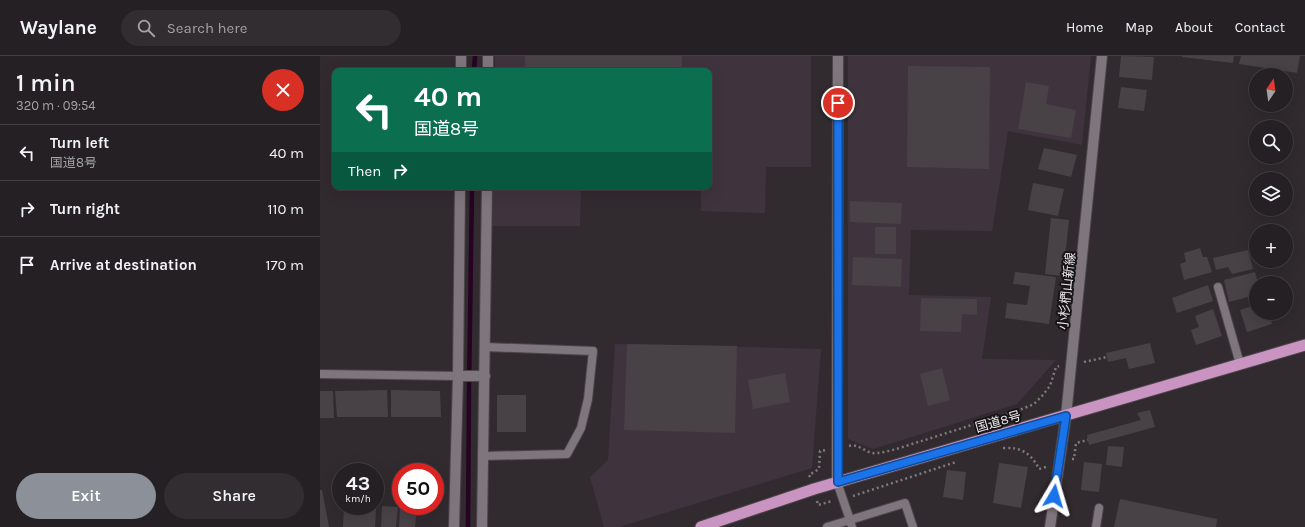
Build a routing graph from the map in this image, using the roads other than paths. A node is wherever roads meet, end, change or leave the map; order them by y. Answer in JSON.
{"nodes":[{"id":1,"x":461,"y":56,"type":"edge"},
{"id":2,"x":488,"y":56,"type":"edge"},
{"id":3,"x":838,"y":56,"type":"edge"},
{"id":4,"x":1102,"y":56,"type":"edge"},
{"id":5,"x":461,"y":68,"type":"edge"},
{"id":6,"x":488,"y":68,"type":"edge"},
{"id":7,"x":460,"y":190,"type":"edge"},
{"id":8,"x":487,"y":190,"type":"edge"},
{"id":9,"x":1218,"y":287,"type":"dead end"},
{"id":10,"x":1305,"y":345,"type":"edge"},
{"id":11,"x":485,"y":348,"type":"junction"},
{"id":12,"x":1240,"y":364,"type":"junction"},
{"id":13,"x":320,"y":374,"type":"edge"},
{"id":14,"x":458,"y":376,"type":"junction"},
{"id":15,"x":485,"y":376,"type":"junction"},
{"id":16,"x":1066,"y":416,"type":"junction"},
{"id":17,"x":484,"y":456,"type":"junction"},
{"id":18,"x":838,"y":482,"type":"junction"},
{"id":19,"x":1099,"y":508,"type":"dead end"},
{"id":20,"x":851,"y":523,"type":"edge"},
{"id":21,"x":714,"y":525,"type":"edge"},
{"id":22,"x":454,"y":527,"type":"edge"},
{"id":23,"x":482,"y":527,"type":"edge"},
{"id":24,"x":701,"y":527,"type":"edge"},
{"id":25,"x":827,"y":527,"type":"edge"},
{"id":26,"x":912,"y":527,"type":"edge"},
{"id":27,"x":1050,"y":527,"type":"edge"},
{"id":28,"x":1096,"y":527,"type":"edge"}],
"edges":[{"from":1,"to":5,"type":"street"},
{"from":2,"to":6,"type":"street"},
{"from":3,"to":18,"type":"street"},
{"from":4,"to":16,"type":"street","name":"小杉椚山新線"},
{"from":7,"to":14,"type":"street"},
{"from":8,"to":11,"type":"street"},
{"from":9,"to":12,"type":"lane"},
{"from":10,"to":12,"type":"highway","name":"国道8号"},
{"from":11,"to":15,"type":"street"},
{"from":11,"to":17,"type":"lane"},
{"from":12,"to":16,"type":"highway","name":"国道8号"},
{"from":13,"to":14,"type":"lane"},
{"from":14,"to":15,"type":"street"},
{"from":14,"to":22,"type":"street"},
{"from":15,"to":17,"type":"street"},
{"from":16,"to":18,"type":"highway","name":"国道8号"},
{"from":16,"to":27,"type":"street","name":"小杉椚山新線"},
{"from":17,"to":23,"type":"street"},
{"from":18,"to":20,"type":"lane"},
{"from":18,"to":21,"type":"highway","name":"国道8号"},
{"from":19,"to":28,"type":"lane"},
{"from":20,"to":25,"type":"lane"},
{"from":20,"to":26,"type":"lane"},
{"from":21,"to":24,"type":"highway","name":"国道8号"}]}
